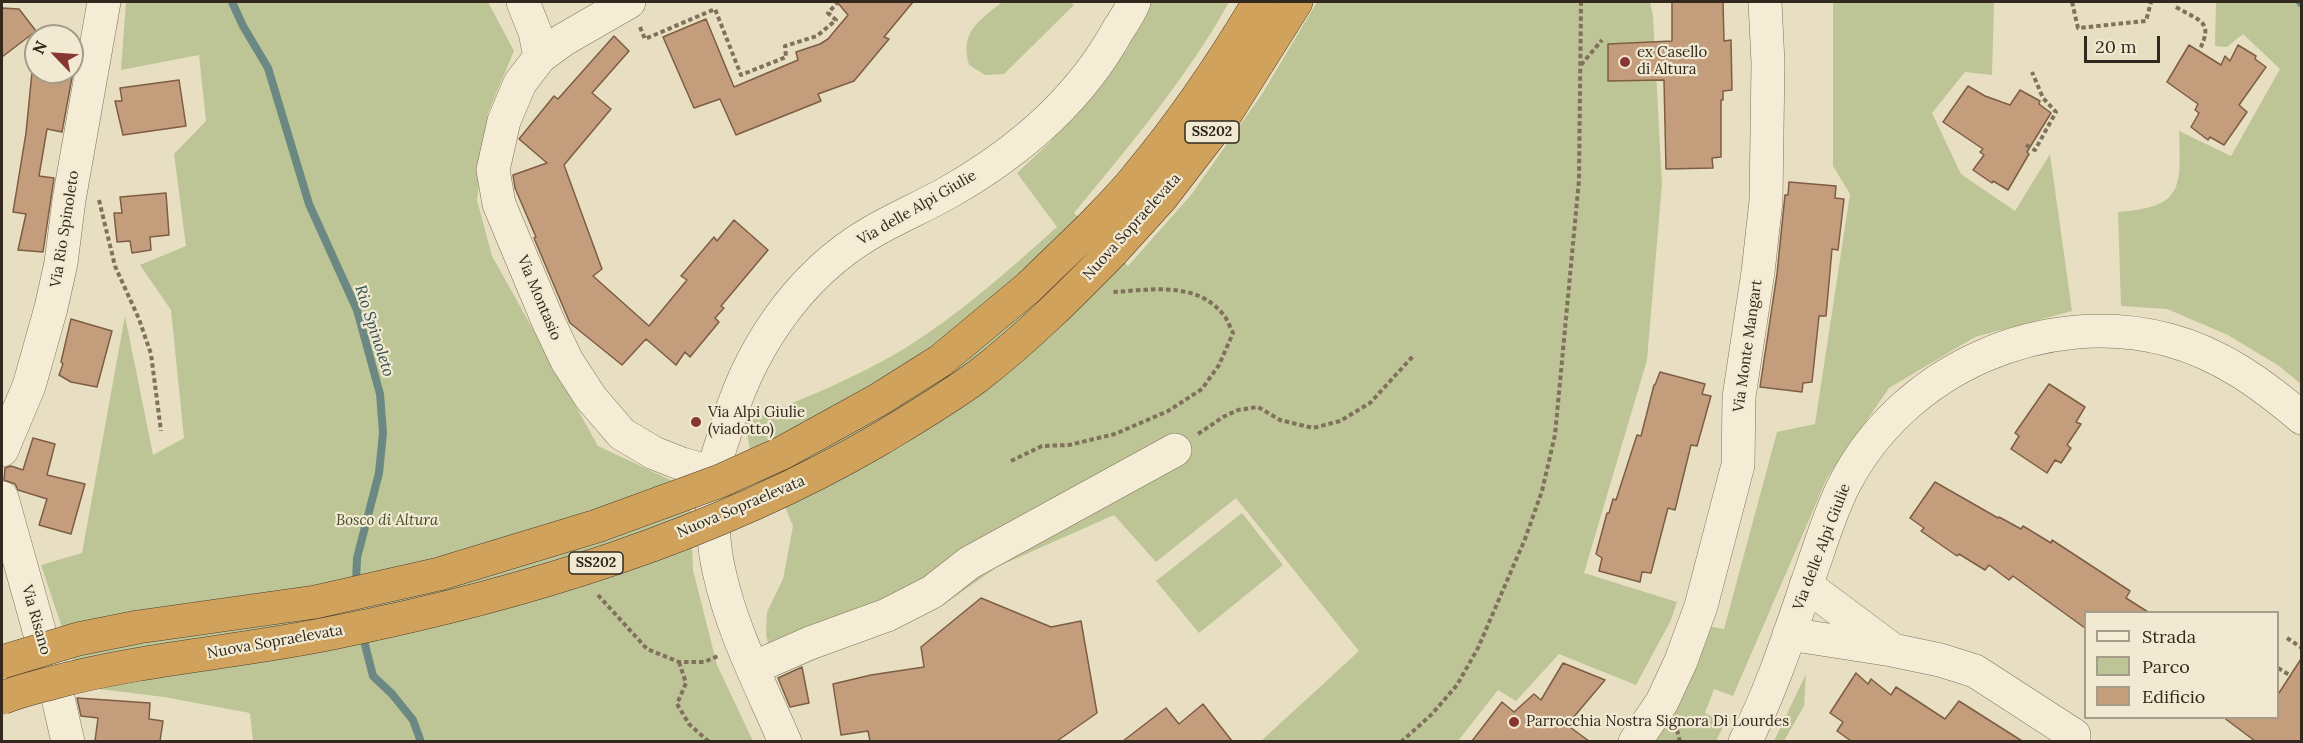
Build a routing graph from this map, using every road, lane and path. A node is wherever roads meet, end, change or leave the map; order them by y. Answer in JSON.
{"nodes":[{"id":1,"x":104,"y":2,"type":"edge"},
{"id":2,"x":523,"y":2,"type":"edge"},
{"id":3,"x":629,"y":2,"type":"edge"},
{"id":4,"x":838,"y":2,"type":"edge"},
{"id":5,"x":1134,"y":2,"type":"edge"},
{"id":6,"x":1259,"y":2,"type":"edge"},
{"id":7,"x":1296,"y":2,"type":"edge"},
{"id":8,"x":1581,"y":2,"type":"edge"},
{"id":9,"x":1765,"y":2,"type":"edge"},
{"id":10,"x":2072,"y":2,"type":"edge"},
{"id":11,"x":2151,"y":2,"type":"edge"},
{"id":12,"x":2176,"y":7,"type":"dead end"},
{"id":13,"x":1602,"y":40,"type":"dead end"},
{"id":14,"x":2199,"y":51,"type":"dead end"},
{"id":15,"x":540,"y":57,"type":"junction"},
{"id":16,"x":1580,"y":66,"type":"junction"},
{"id":17,"x":2032,"y":72,"type":"dead end"},
{"id":18,"x":2026,"y":145,"type":"dead end"},
{"id":19,"x":97,"y":191,"type":"dead end"},
{"id":20,"x":1102,"y":294,"type":"dead end"},
{"id":21,"x":1414,"y":355,"type":"dead end"},
{"id":22,"x":2301,"y":418,"type":"edge"},
{"id":23,"x":161,"y":431,"type":"dead end"},
{"id":24,"x":2,"y":450,"type":"edge"},
{"id":25,"x":1175,"y":450,"type":"joint"},
{"id":26,"x":1011,"y":461,"type":"dead end"},
{"id":27,"x":714,"y":473,"type":"junction"},
{"id":28,"x":2,"y":498,"type":"edge"},
{"id":29,"x":1806,"y":585,"type":"junction"},
{"id":30,"x":598,"y":595,"type":"dead end"},
{"id":31,"x":1789,"y":634,"type":"junction"},
{"id":32,"x":2287,"y":638,"type":"dead end"},
{"id":33,"x":2301,"y":648,"type":"edge"},
{"id":34,"x":1892,"y":650,"type":"junction"},
{"id":35,"x":748,"y":657,"type":"junction"},
{"id":36,"x":2,"y":662,"type":"edge"},
{"id":37,"x":679,"y":662,"type":"junction"},
{"id":38,"x":2279,"y":669,"type":"edge"},
{"id":39,"x":2291,"y":676,"type":"dead end"},
{"id":40,"x":2,"y":698,"type":"edge"},
{"id":41,"x":68,"y":741,"type":"edge"},
{"id":42,"x":709,"y":741,"type":"edge"},
{"id":43,"x":785,"y":741,"type":"edge"},
{"id":44,"x":1401,"y":741,"type":"edge"},
{"id":45,"x":1635,"y":741,"type":"edge"},
{"id":46,"x":1745,"y":741,"type":"edge"},
{"id":47,"x":2070,"y":741,"type":"edge"}],
"edges":[{"from":1,"to":24,"type":"street","name":"Via Rio Spinoleto"},
{"from":2,"to":15,"type":"street"},
{"from":3,"to":4,"type":"path"},
{"from":3,"to":15,"type":"street","name":"Via Montasio"},
{"from":5,"to":27,"type":"street","name":"Via delle Alpi Giulie"},
{"from":6,"to":36,"type":"highway","name":"Nuova Sopraelevata","number":"SS202","bridge":true},
{"from":7,"to":40,"type":"highway","name":"Nuova Sopraelevata","number":"SS202","bridge":true},
{"from":8,"to":16,"type":"path"},
{"from":9,"to":45,"type":"street","name":"Via Monte Mangart"},
{"from":10,"to":11,"type":"path"},
{"from":12,"to":14,"type":"path"},
{"from":13,"to":16,"type":"path"},
{"from":15,"to":27,"type":"street","name":"Via Montasio"},
{"from":16,"to":44,"type":"path"},
{"from":17,"to":18,"type":"path"},
{"from":19,"to":23,"type":"path"},
{"from":20,"to":26,"type":"path"},
{"from":21,"to":25,"type":"path"},
{"from":22,"to":29,"type":"street","name":"Via delle Alpi Giulie"},
{"from":25,"to":35,"type":"street"},
{"from":27,"to":35,"type":"street","name":"Via delle Alpi Giulie"},
{"from":28,"to":41,"type":"street","name":"Via Risano"},
{"from":29,"to":31,"type":"street","name":"Via delle Alpi Giulie"},
{"from":29,"to":34,"type":"street"},
{"from":30,"to":37,"type":"path"},
{"from":31,"to":34,"type":"street"},
{"from":31,"to":46,"type":"street","name":"Via delle Alpi Giulie"},
{"from":32,"to":33,"type":"path"},
{"from":34,"to":47,"type":"street"},
{"from":35,"to":37,"type":"path"},
{"from":35,"to":43,"type":"street","name":"Via delle Alpi Giulie"},
{"from":37,"to":42,"type":"path"},
{"from":38,"to":39,"type":"path"}]}
